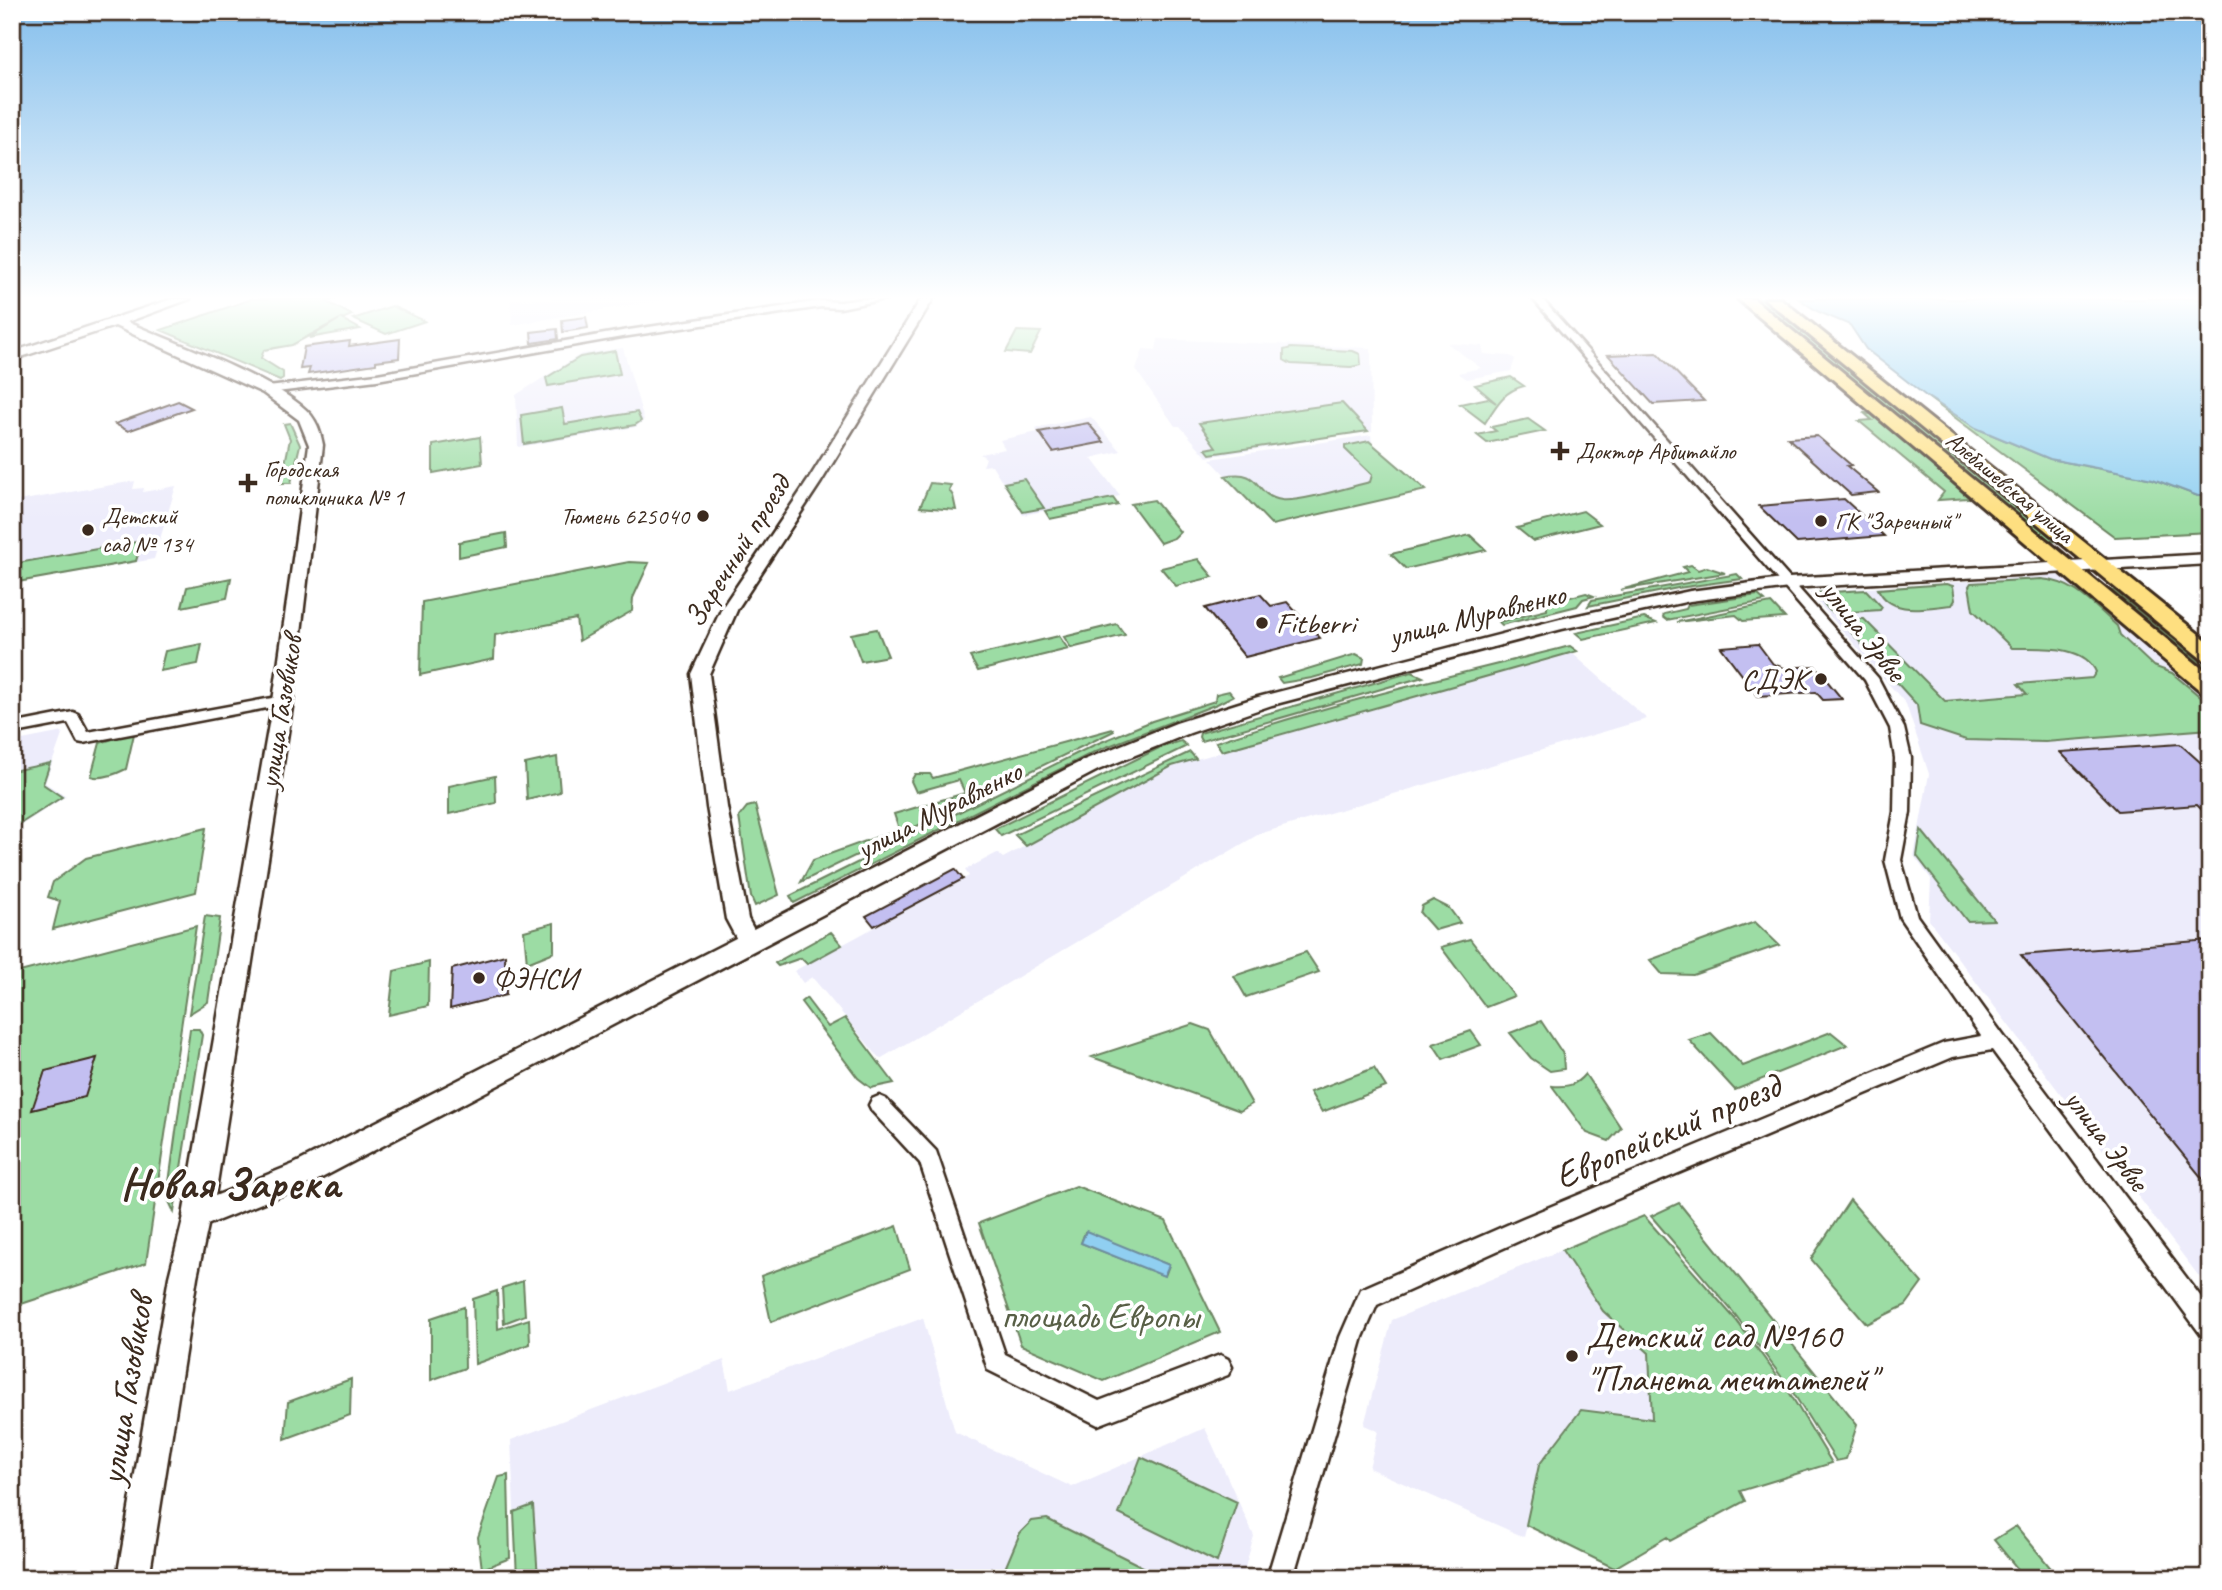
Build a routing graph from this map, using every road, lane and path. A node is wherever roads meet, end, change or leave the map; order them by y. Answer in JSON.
{"nodes":[{"id":1,"x":231,"y":373,"type":"edge"},
{"id":2,"x":399,"y":373,"type":"edge"},
{"id":3,"x":882,"y":373,"type":"edge"},
{"id":4,"x":1603,"y":373,"type":"edge"},
{"id":5,"x":1834,"y":373,"type":"edge"},
{"id":6,"x":1864,"y":373,"type":"edge"},
{"id":7,"x":268,"y":390,"type":"junction"},
{"id":8,"x":1914,"y":414,"type":"junction"},
{"id":9,"x":1884,"y":415,"type":"junction"},
{"id":10,"x":2210,"y":550,"type":"edge"},
{"id":11,"x":2210,"y":559,"type":"edge"},
{"id":12,"x":2096,"y":562,"type":"junction"},
{"id":13,"x":2063,"y":566,"type":"junction"},
{"id":14,"x":1789,"y":583,"type":"junction"},
{"id":15,"x":2210,"y":654,"type":"edge"},
{"id":16,"x":2210,"y":687,"type":"edge"},
{"id":17,"x":282,"y":701,"type":"junction"},
{"id":18,"x":12,"y":723,"type":"edge"},
{"id":19,"x":749,"y":942,"type":"junction"},
{"id":20,"x":1996,"y":1041,"type":"junction"},
{"id":21,"x":879,"y":1105,"type":"dead end"},
{"id":22,"x":197,"y":1216,"type":"junction"},
{"id":23,"x":2210,"y":1328,"type":"edge"},
{"id":24,"x":1220,"y":1367,"type":"dead end"},
{"id":25,"x":133,"y":1578,"type":"edge"},
{"id":26,"x":1280,"y":1578,"type":"edge"}],
"edges":[{"from":1,"to":7,"type":"main road","name":"улица Газовиков"},
{"from":2,"to":7,"type":"street"},
{"from":3,"to":19,"type":"street","name":"Заречный проезд"},
{"from":4,"to":14,"type":"street","name":"улица Эрвье"},
{"from":5,"to":9,"type":"main road","name":"Алебашевская улица"},
{"from":6,"to":8,"type":"main road","name":"Алебашевская улица"},
{"from":7,"to":17,"type":"main road","name":"улица Газовиков"},
{"from":8,"to":9,"type":"main road"},
{"from":8,"to":12,"type":"main road","name":"Алебашевская улица"},
{"from":9,"to":13,"type":"main road","name":"Алебашевская улица"},
{"from":10,"to":12,"type":"main road"},
{"from":11,"to":12,"type":"main road"},
{"from":12,"to":13,"type":"main road"},
{"from":12,"to":15,"type":"main road","name":"Алебашевская улица"},
{"from":13,"to":14,"type":"main road","name":"улица Муравленко"},
{"from":13,"to":16,"type":"main road","name":"Алебашевская улица"},
{"from":14,"to":19,"type":"main road","name":"улица Муравленко"},
{"from":14,"to":20,"type":"street","name":"улица Эрвье"},
{"from":17,"to":18,"type":"street"},
{"from":17,"to":22,"type":"main road","name":"улица Газовиков"},
{"from":19,"to":22,"type":"main road"},
{"from":20,"to":23,"type":"street","name":"улица Эрвье"},
{"from":20,"to":26,"type":"street","name":"Европейский проезд"},
{"from":21,"to":24,"type":"street"},
{"from":22,"to":25,"type":"street","name":"улица Газовиков"}]}
